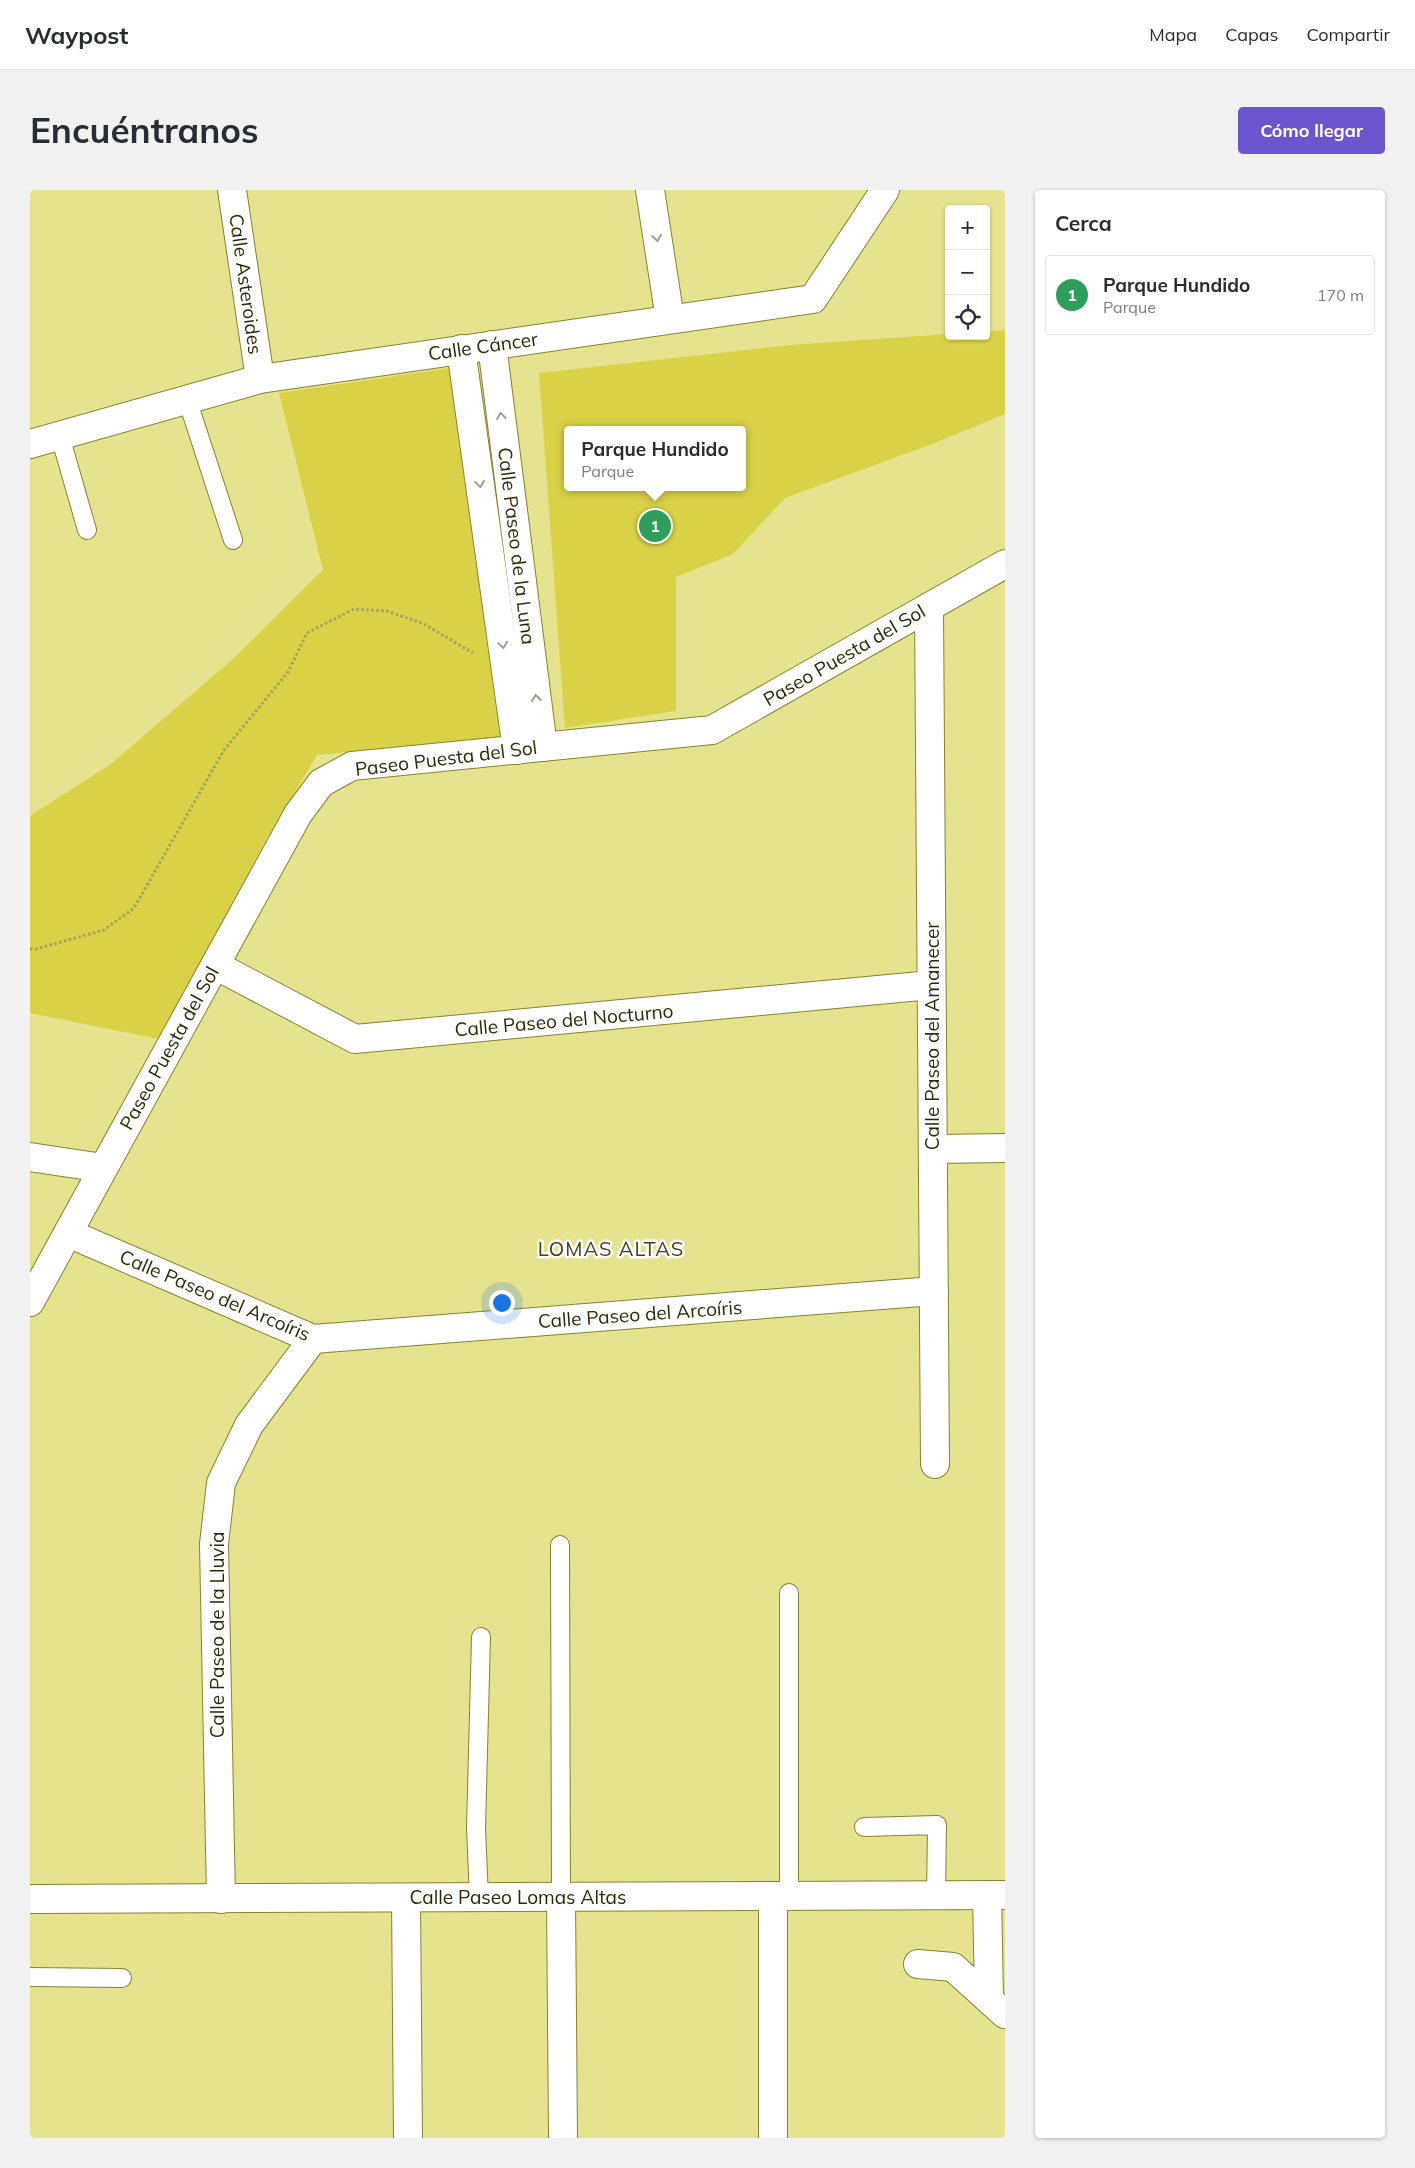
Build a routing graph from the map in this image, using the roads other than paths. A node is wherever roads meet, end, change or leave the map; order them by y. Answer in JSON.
{"nodes":[{"id":1,"x":232,"y":190,"type":"edge"},
{"id":2,"x":650,"y":190,"type":"edge"},
{"id":3,"x":885,"y":190,"type":"edge"},
{"id":4,"x":670,"y":319,"type":"junction"},
{"id":5,"x":492,"y":345,"type":"junction"},
{"id":6,"x":461,"y":349,"type":"junction"},
{"id":7,"x":260,"y":378,"type":"junction"},
{"id":8,"x":187,"y":399,"type":"junction"},
{"id":9,"x":60,"y":436,"type":"junction"},
{"id":10,"x":30,"y":444,"type":"edge"},
{"id":11,"x":87,"y":530,"type":"dead end"},
{"id":12,"x":233,"y":540,"type":"dead end"},
{"id":13,"x":1005,"y":564,"type":"edge"},
{"id":14,"x":929,"y":607,"type":"junction"},
{"id":15,"x":530,"y":748,"type":"junction"},
{"id":16,"x":215,"y":965,"type":"junction"},
{"id":17,"x":931,"y":985,"type":"junction"},
{"id":18,"x":1005,"y":1148,"type":"edge"},
{"id":19,"x":932,"y":1149,"type":"junction"},
{"id":20,"x":30,"y":1157,"type":"edge"},
{"id":21,"x":103,"y":1168,"type":"junction"},
{"id":22,"x":68,"y":1233,"type":"junction"},
{"id":23,"x":934,"y":1291,"type":"junction"},
{"id":24,"x":30,"y":1302,"type":"edge"},
{"id":25,"x":313,"y":1339,"type":"junction"},
{"id":26,"x":935,"y":1464,"type":"dead end"},
{"id":27,"x":560,"y":1545,"type":"dead end"},
{"id":28,"x":789,"y":1592,"type":"dead end"},
{"id":29,"x":481,"y":1637,"type":"dead end"},
{"id":30,"x":864,"y":1827,"type":"dead end"},
{"id":31,"x":996,"y":1895,"type":"edge"},
{"id":32,"x":781,"y":1896,"type":"junction"},
{"id":33,"x":936,"y":1896,"type":"junction"},
{"id":34,"x":561,"y":1897,"type":"junction"},
{"id":35,"x":406,"y":1898,"type":"junction"},
{"id":36,"x":479,"y":1898,"type":"junction"},
{"id":37,"x":221,"y":1899,"type":"junction"},
{"id":38,"x":30,"y":1900,"type":"edge"},
{"id":39,"x":918,"y":1964,"type":"dead end"},
{"id":40,"x":30,"y":1977,"type":"edge"},
{"id":41,"x":122,"y":1978,"type":"dead end"},
{"id":42,"x":997,"y":2006,"type":"edge"},
{"id":43,"x":408,"y":2138,"type":"edge"},
{"id":44,"x":563,"y":2138,"type":"edge"},
{"id":45,"x":773,"y":2138,"type":"edge"}],
"edges":[{"from":1,"to":7,"type":"street","name":"Calle Asteroides"},
{"from":2,"to":4,"type":"street","one_way":true},
{"from":3,"to":4,"type":"street","name":"Calle Cáncer"},
{"from":4,"to":5,"type":"street","name":"Calle Cáncer"},
{"from":5,"to":6,"type":"street","name":"Calle Cáncer"},
{"from":15,"to":5,"type":"street","name":"Calle Paseo de la Luna","one_way":true},
{"from":6,"to":7,"type":"street","name":"Calle Cáncer"},
{"from":6,"to":15,"type":"street","name":"Calle Paseo de la Luna","one_way":true},
{"from":7,"to":8,"type":"street","name":"Calle Cáncer"},
{"from":8,"to":9,"type":"street","name":"Calle Cáncer"},
{"from":8,"to":12,"type":"lane"},
{"from":9,"to":10,"type":"street","name":"Calle Cáncer"},
{"from":9,"to":11,"type":"lane"},
{"from":13,"to":14,"type":"street","name":"Paseo Puesta del Sol"},
{"from":14,"to":15,"type":"street","name":"Paseo Puesta del Sol"},
{"from":14,"to":17,"type":"street","name":"Calle Paseo del Amanecer"},
{"from":15,"to":16,"type":"street","name":"Paseo Puesta del Sol"},
{"from":16,"to":17,"type":"street","name":"Calle Paseo del Nocturno"},
{"from":16,"to":21,"type":"street","name":"Paseo Puesta del Sol"},
{"from":17,"to":19,"type":"street","name":"Calle Paseo del Amanecer"},
{"from":18,"to":19,"type":"street"},
{"from":19,"to":23,"type":"street","name":"Calle Paseo del Amanecer"},
{"from":20,"to":21,"type":"street"},
{"from":21,"to":22,"type":"street","name":"Paseo Puesta del Sol"},
{"from":22,"to":24,"type":"street","name":"Paseo Puesta del Sol"},
{"from":22,"to":25,"type":"street","name":"Calle Paseo del Arcoíris"},
{"from":23,"to":25,"type":"street","name":"Calle Paseo del Arcoíris"},
{"from":23,"to":26,"type":"street","name":"Calle Paseo del Amanecer"},
{"from":25,"to":37,"type":"street","name":"Calle Paseo de la Lluvia"},
{"from":27,"to":34,"type":"lane"},
{"from":28,"to":32,"type":"lane"},
{"from":29,"to":36,"type":"lane"},
{"from":30,"to":33,"type":"lane"},
{"from":31,"to":33,"type":"street","name":"Calle Paseo Lomas Altas"},
{"from":31,"to":42,"type":"street"},
{"from":32,"to":33,"type":"street","name":"Calle Paseo Lomas Altas"},
{"from":32,"to":34,"type":"street","name":"Calle Paseo Lomas Altas"},
{"from":32,"to":45,"type":"street"},
{"from":34,"to":36,"type":"street","name":"Calle Paseo Lomas Altas"},
{"from":34,"to":44,"type":"street"},
{"from":35,"to":36,"type":"street","name":"Calle Paseo Lomas Altas"},
{"from":35,"to":37,"type":"street","name":"Calle Paseo Lomas Altas"},
{"from":35,"to":43,"type":"street"},
{"from":37,"to":38,"type":"street","name":"Calle Paseo Lomas Altas"},
{"from":39,"to":42,"type":"street"},
{"from":40,"to":41,"type":"lane"}]}
